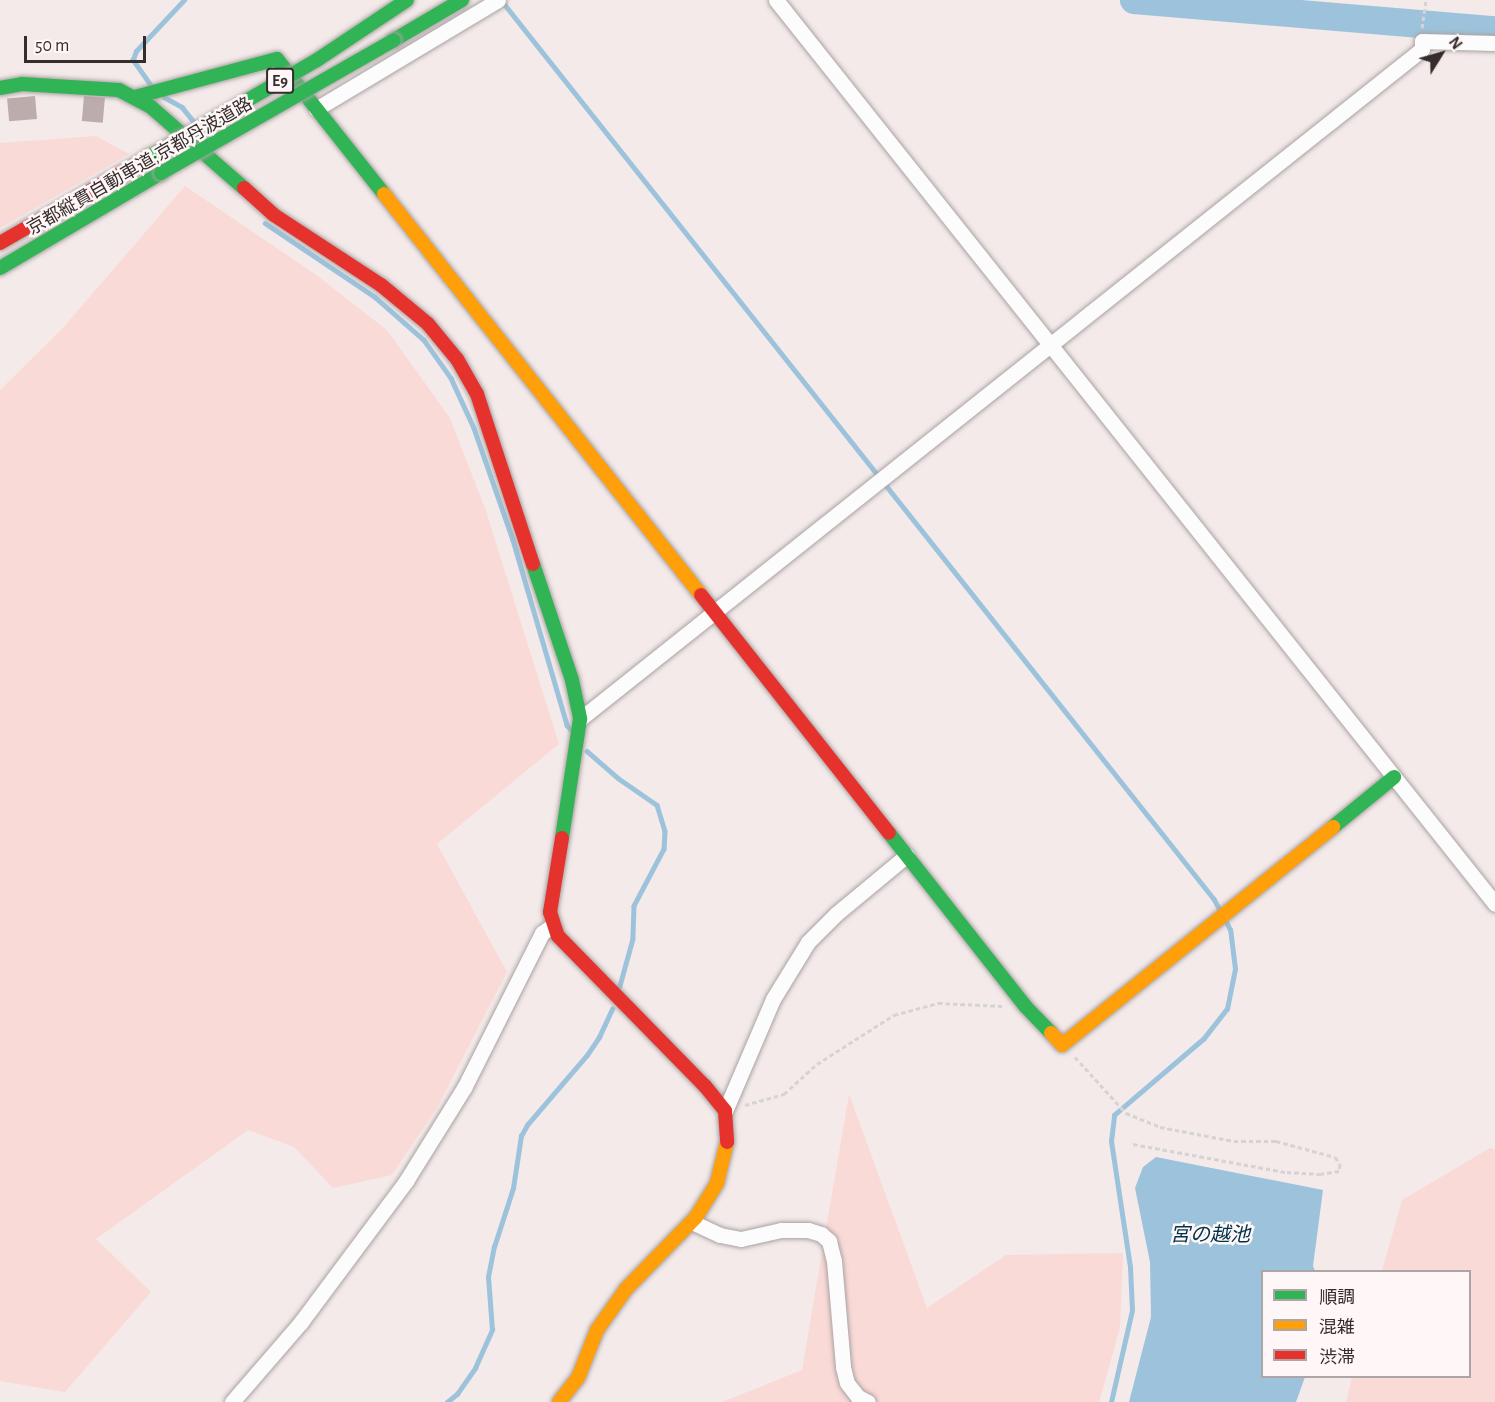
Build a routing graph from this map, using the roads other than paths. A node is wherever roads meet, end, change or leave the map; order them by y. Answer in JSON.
{"nodes":[{"id":1,"x":407,"y":0,"type":"edge"},
{"id":2,"x":450,"y":0,"type":"edge"},
{"id":3,"x":462,"y":0,"type":"edge"},
{"id":4,"x":776,"y":0,"type":"edge"},
{"id":5,"x":494,"y":2,"type":"edge"},
{"id":6,"x":394,"y":40,"type":"junction"},
{"id":7,"x":1495,"y":43,"type":"edge"},
{"id":8,"x":0,"y":88,"type":"edge"},
{"id":9,"x":139,"y":95,"type":"junction"},
{"id":10,"x":316,"y":108,"type":"junction"},
{"id":11,"x":0,"y":243,"type":"edge"},
{"id":12,"x":0,"y":268,"type":"edge"},
{"id":13,"x":1048,"y":345,"type":"junction"},
{"id":14,"x":715,"y":612,"type":"junction"},
{"id":15,"x":580,"y":719,"type":"junction"},
{"id":16,"x":1394,"y":777,"type":"junction"},
{"id":17,"x":907,"y":855,"type":"junction"},
{"id":18,"x":1495,"y":904,"type":"edge"},
{"id":19,"x":553,"y":925,"type":"junction"},
{"id":20,"x":725,"y":1111,"type":"junction"},
{"id":21,"x":692,"y":1222,"type":"junction"},
{"id":22,"x":232,"y":1402,"type":"edge"},
{"id":23,"x":560,"y":1402,"type":"edge"},
{"id":24,"x":868,"y":1402,"type":"edge"}],
"edges":[{"from":1,"to":11,"type":"main road","name":"京都縦貫自動車道;京都丹波道路","number":"E9","bridge":true},
{"from":2,"to":6,"type":"main road","name":"京都縦貫自動車道;京都丹波道路","number":"E9"},
{"from":3,"to":6,"type":"main road"},
{"from":4,"to":13,"type":"street"},
{"from":5,"to":10,"type":"street"},
{"from":6,"to":12,"type":"main road","name":"京都縦貫自動車道;京都丹波道路","number":"E9","bridge":true},
{"from":7,"to":13,"type":"street"},
{"from":8,"to":9,"type":"main road"},
{"from":9,"to":10,"type":"main road"},
{"from":9,"to":15,"type":"main road"},
{"from":10,"to":14,"type":"main road"},
{"from":13,"to":14,"type":"street"},
{"from":13,"to":16,"type":"street"},
{"from":14,"to":15,"type":"street"},
{"from":14,"to":17,"type":"main road"},
{"from":15,"to":19,"type":"main road"},
{"from":16,"to":17,"type":"main road"},
{"from":16,"to":18,"type":"street"},
{"from":17,"to":20,"type":"street"},
{"from":19,"to":20,"type":"main road"},
{"from":19,"to":22,"type":"street"},
{"from":20,"to":21,"type":"main road"},
{"from":21,"to":23,"type":"main road"},
{"from":21,"to":24,"type":"street"}]}
